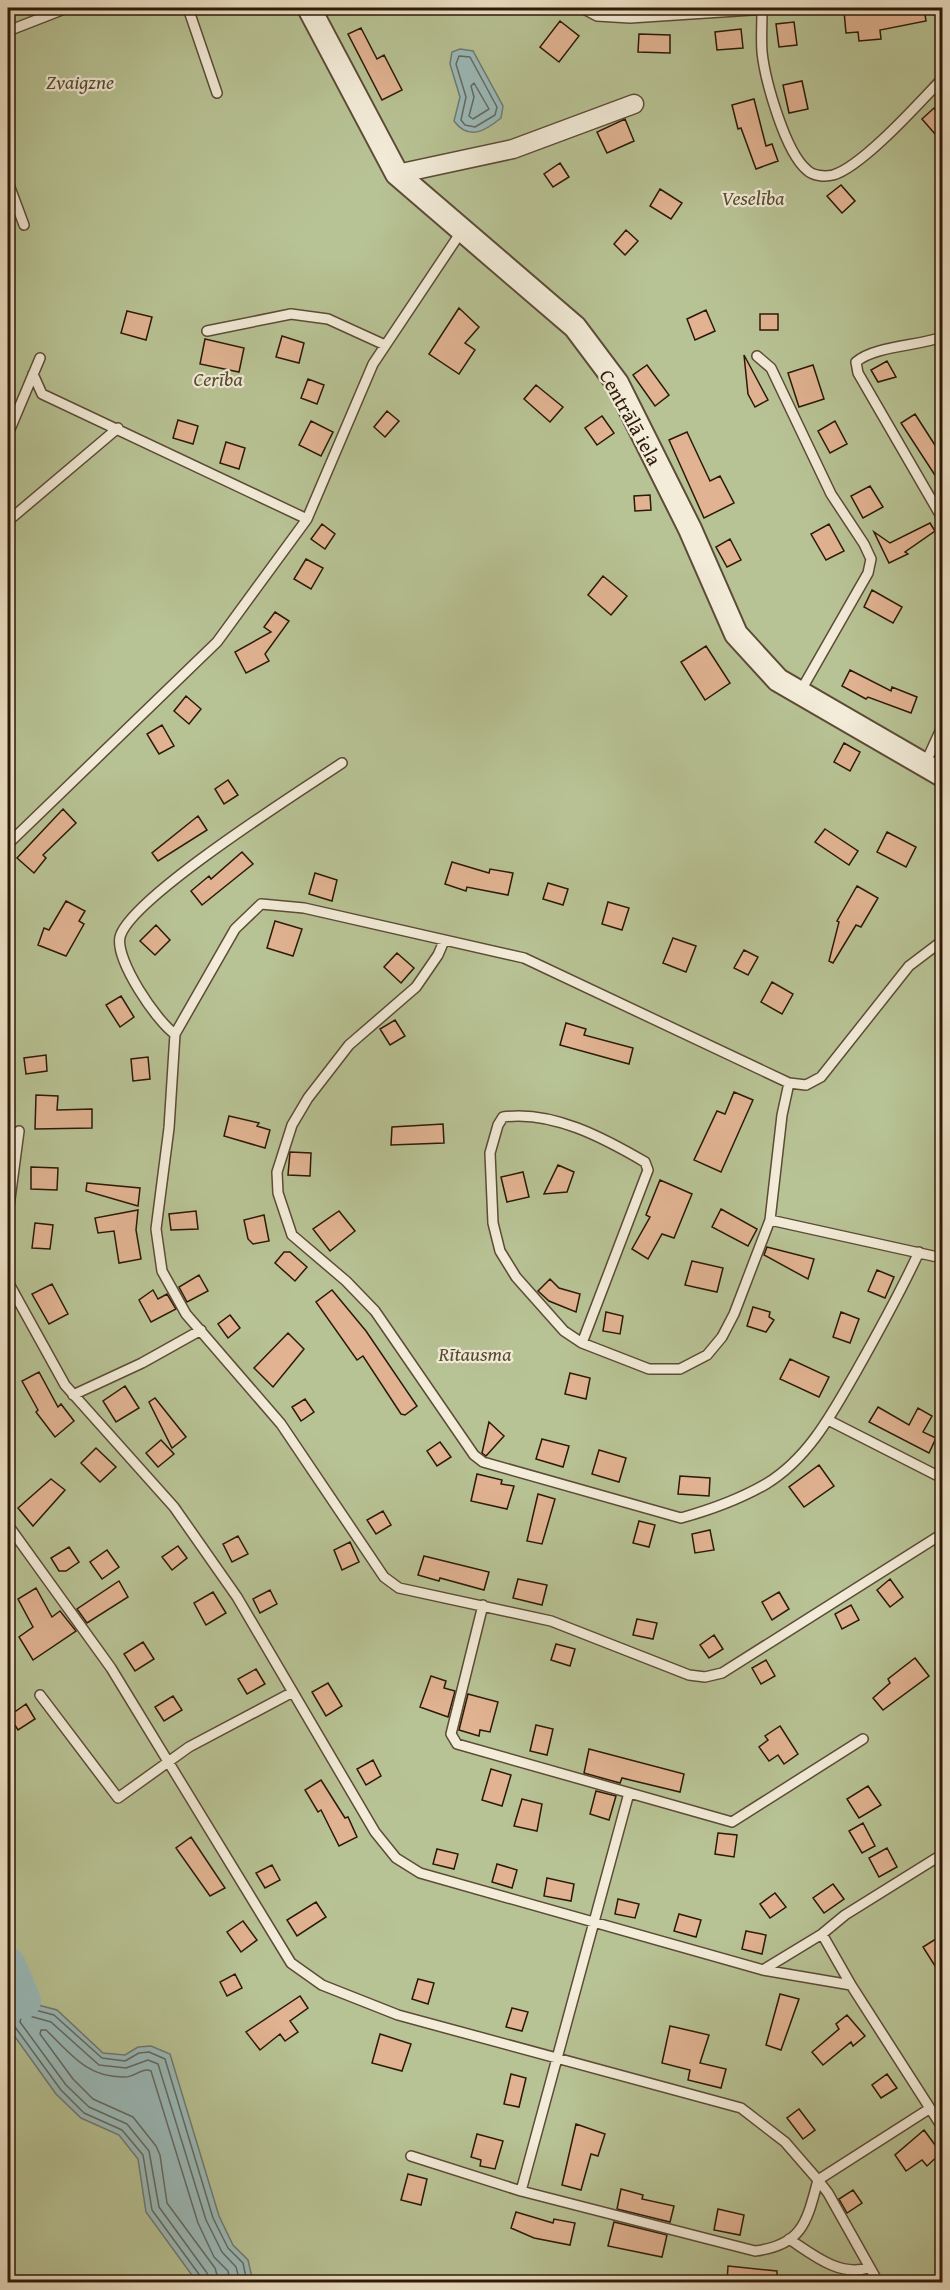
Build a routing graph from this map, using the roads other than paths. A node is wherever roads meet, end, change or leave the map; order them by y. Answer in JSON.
{"nodes":[{"id":1,"x":67,"y":8,"type":"edge"},
{"id":2,"x":188,"y":8,"type":"edge"},
{"id":3,"x":309,"y":8,"type":"edge"},
{"id":4,"x":582,"y":8,"type":"edge"},
{"id":5,"x":783,"y":8,"type":"edge"},
{"id":6,"x":762,"y":11,"type":"junction"},
{"id":7,"x":8,"y":31,"type":"edge"},
{"id":8,"x":942,"y":79,"type":"edge"},
{"id":9,"x":217,"y":93,"type":"dead end"},
{"id":10,"x":634,"y":104,"type":"dead end"},
{"id":11,"x":397,"y":174,"type":"junction"},
{"id":12,"x":8,"y":182,"type":"edge"},
{"id":13,"x":24,"y":225,"type":"dead end"},
{"id":14,"x":461,"y":232,"type":"junction"},
{"id":15,"x":207,"y":331,"type":"dead end"},
{"id":16,"x":942,"y":337,"type":"edge"},
{"id":17,"x":385,"y":345,"type":"junction"},
{"id":18,"x":757,"y":356,"type":"dead end"},
{"id":19,"x":40,"y":358,"type":"dead end"},
{"id":20,"x":33,"y":374,"type":"junction"},
{"id":21,"x":118,"y":428,"type":"junction"},
{"id":22,"x":8,"y":434,"type":"edge"},
{"id":23,"x":942,"y":518,"type":"edge"},
{"id":24,"x":307,"y":519,"type":"junction"},
{"id":25,"x":8,"y":521,"type":"edge"},
{"id":26,"x":800,"y":692,"type":"junction"},
{"id":27,"x":942,"y":727,"type":"edge"},
{"id":28,"x":342,"y":763,"type":"dead end"},
{"id":29,"x":934,"y":770,"type":"edge"},
{"id":30,"x":8,"y":844,"type":"edge"},
{"id":31,"x":444,"y":941,"type":"junction"},
{"id":32,"x":942,"y":941,"type":"edge"},
{"id":33,"x":175,"y":1034,"type":"junction"},
{"id":34,"x":789,"y":1083,"type":"junction"},
{"id":35,"x":19,"y":1131,"type":"dead end"},
{"id":36,"x":8,"y":1214,"type":"edge"},
{"id":37,"x":770,"y":1220,"type":"junction"},
{"id":38,"x":918,"y":1252,"type":"junction"},
{"id":39,"x":942,"y":1258,"type":"edge"},
{"id":40,"x":8,"y":1282,"type":"edge"},
{"id":41,"x":201,"y":1330,"type":"junction"},
{"id":42,"x":582,"y":1343,"type":"junction"},
{"id":43,"x":73,"y":1395,"type":"junction"},
{"id":44,"x":828,"y":1420,"type":"junction"},
{"id":45,"x":942,"y":1478,"type":"edge"},
{"id":46,"x":8,"y":1525,"type":"edge"},
{"id":47,"x":942,"y":1534,"type":"edge"},
{"id":48,"x":483,"y":1605,"type":"junction"},
{"id":49,"x":291,"y":1693,"type":"junction"},
{"id":50,"x":40,"y":1695,"type":"dead end"},
{"id":51,"x":863,"y":1739,"type":"dead end"},
{"id":52,"x":167,"y":1762,"type":"junction"},
{"id":53,"x":629,"y":1793,"type":"junction"},
{"id":54,"x":938,"y":1857,"type":"dead end"},
{"id":55,"x":594,"y":1923,"type":"junction"},
{"id":56,"x":822,"y":1934,"type":"junction"},
{"id":57,"x":763,"y":1970,"type":"junction"},
{"id":58,"x":851,"y":1985,"type":"junction"},
{"id":59,"x":557,"y":2059,"type":"junction"},
{"id":60,"x":929,"y":2109,"type":"junction"},
{"id":61,"x":942,"y":2127,"type":"edge"},
{"id":62,"x":411,"y":2156,"type":"dead end"},
{"id":63,"x":818,"y":2180,"type":"junction"},
{"id":64,"x":521,"y":2191,"type":"junction"},
{"id":65,"x":789,"y":2239,"type":"junction"},
{"id":66,"x":868,"y":2268,"type":"junction"},
{"id":67,"x":878,"y":2283,"type":"edge"}],
"edges":[{"from":1,"to":7,"type":"lane"},
{"from":2,"to":9,"type":"lane"},
{"from":3,"to":11,"type":"street","name":"Centrālā iela"},
{"from":4,"to":6,"type":"lane"},
{"from":5,"to":6,"type":"lane"},
{"from":6,"to":8,"type":"lane"},
{"from":10,"to":11,"type":"street"},
{"from":11,"to":14,"type":"street","name":"Centrālā iela"},
{"from":12,"to":13,"type":"lane"},
{"from":14,"to":17,"type":"lane"},
{"from":14,"to":26,"type":"street","name":"Centrālā iela"},
{"from":15,"to":17,"type":"lane"},
{"from":16,"to":23,"type":"lane"},
{"from":17,"to":24,"type":"lane"},
{"from":18,"to":26,"type":"lane"},
{"from":19,"to":20,"type":"lane"},
{"from":20,"to":21,"type":"lane"},
{"from":20,"to":22,"type":"lane"},
{"from":21,"to":24,"type":"lane"},
{"from":21,"to":25,"type":"lane"},
{"from":24,"to":30,"type":"lane"},
{"from":26,"to":29,"type":"street","name":"Centrālā iela"},
{"from":27,"to":29,"type":"lane"},
{"from":28,"to":33,"type":"lane"},
{"from":31,"to":33,"type":"lane"},
{"from":31,"to":34,"type":"lane"},
{"from":31,"to":44,"type":"lane"},
{"from":32,"to":34,"type":"lane"},
{"from":33,"to":41,"type":"lane"},
{"from":34,"to":37,"type":"lane"},
{"from":35,"to":36,"type":"lane"},
{"from":37,"to":38,"type":"lane"},
{"from":37,"to":42,"type":"lane"},
{"from":38,"to":39,"type":"lane"},
{"from":38,"to":44,"type":"lane"},
{"from":40,"to":43,"type":"lane"},
{"from":41,"to":43,"type":"lane"},
{"from":41,"to":48,"type":"lane"},
{"from":42,"to":42,"type":"lane"},
{"from":43,"to":49,"type":"lane"},
{"from":44,"to":45,"type":"lane"},
{"from":46,"to":52,"type":"lane"},
{"from":47,"to":48,"type":"lane"},
{"from":48,"to":53,"type":"lane"},
{"from":49,"to":52,"type":"lane"},
{"from":49,"to":55,"type":"lane"},
{"from":50,"to":52,"type":"lane"},
{"from":51,"to":53,"type":"lane"},
{"from":52,"to":59,"type":"lane"},
{"from":53,"to":55,"type":"lane"},
{"from":54,"to":56,"type":"lane"},
{"from":55,"to":57,"type":"lane"},
{"from":55,"to":59,"type":"lane"},
{"from":56,"to":57,"type":"lane"},
{"from":56,"to":58,"type":"lane"},
{"from":57,"to":58,"type":"lane"},
{"from":58,"to":60,"type":"lane"},
{"from":59,"to":63,"type":"lane"},
{"from":59,"to":64,"type":"lane"},
{"from":60,"to":61,"type":"lane"},
{"from":60,"to":63,"type":"lane"},
{"from":62,"to":64,"type":"lane"},
{"from":63,"to":65,"type":"lane"},
{"from":63,"to":66,"type":"lane"},
{"from":64,"to":65,"type":"lane"},
{"from":65,"to":66,"type":"lane"},
{"from":66,"to":67,"type":"lane"}]}
